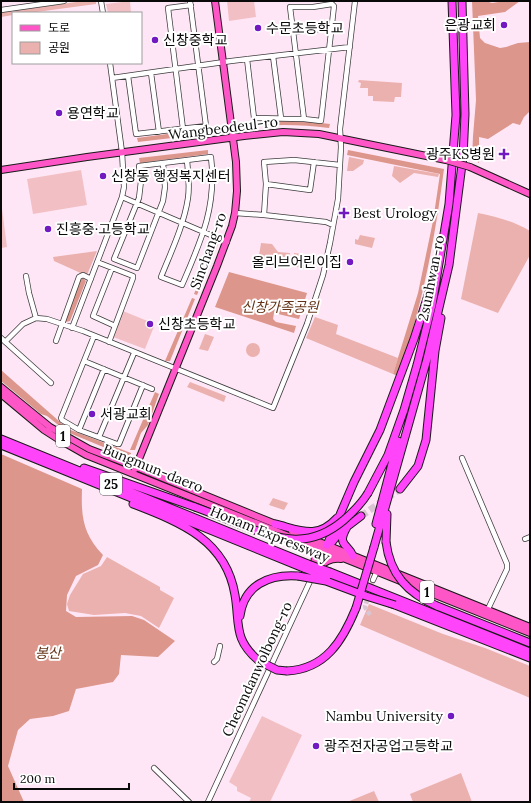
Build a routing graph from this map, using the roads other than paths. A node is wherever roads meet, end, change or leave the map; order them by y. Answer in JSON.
{"nodes":[{"id":1,"x":64,"y":1,"type":"edge"},
{"id":2,"x":215,"y":1,"type":"edge"},
{"id":3,"x":355,"y":1,"type":"edge"},
{"id":4,"x":452,"y":1,"type":"edge"},
{"id":5,"x":462,"y":1,"type":"edge"},
{"id":6,"x":102,"y":2,"type":"edge"},
{"id":7,"x":191,"y":3,"type":"edge"},
{"id":8,"x":1,"y":10,"type":"edge"},
{"id":9,"x":103,"y":12,"type":"edge"},
{"id":10,"x":331,"y":28,"type":"junction"},
{"id":11,"x":292,"y":32,"type":"junction"},
{"id":12,"x":350,"y":47,"type":"junction"},
{"id":13,"x":329,"y":49,"type":"junction"},
{"id":14,"x":295,"y":53,"type":"junction"},
{"id":15,"x":273,"y":56,"type":"junction"},
{"id":16,"x":248,"y":59,"type":"junction"},
{"id":17,"x":223,"y":62,"type":"junction"},
{"id":18,"x":110,"y":64,"type":"edge"},
{"id":19,"x":198,"y":66,"type":"junction"},
{"id":20,"x":175,"y":70,"type":"junction"},
{"id":21,"x":151,"y":73,"type":"junction"},
{"id":22,"x":128,"y":76,"type":"junction"},
{"id":23,"x":112,"y":78,"type":"junction"},
{"id":24,"x":281,"y":118,"type":"junction"},
{"id":25,"x":304,"y":119,"type":"junction"},
{"id":26,"x":183,"y":129,"type":"junction"},
{"id":27,"x":159,"y":132,"type":"junction"},
{"id":28,"x":233,"y":138,"type":"junction"},
{"id":29,"x":341,"y":139,"type":"junction"},
{"id":30,"x":122,"y":152,"type":"junction"},
{"id":31,"x":187,"y":160,"type":"junction"},
{"id":32,"x":314,"y":162,"type":"junction"},
{"id":33,"x":163,"y":163,"type":"junction"},
{"id":34,"x":340,"y":165,"type":"junction"},
{"id":35,"x":1,"y":170,"type":"edge"},
{"id":36,"x":266,"y":184,"type":"junction"},
{"id":37,"x":530,"y":194,"type":"edge"},
{"id":38,"x":122,"y":197,"type":"junction"},
{"id":39,"x":137,"y":204,"type":"junction"},
{"id":40,"x":160,"y":213,"type":"junction"},
{"id":41,"x":235,"y":213,"type":"junction"},
{"id":42,"x":264,"y":215,"type":"junction"},
{"id":43,"x":182,"y":222,"type":"junction"},
{"id":44,"x":333,"y":225,"type":"junction"},
{"id":45,"x":204,"y":232,"type":"junction"},
{"id":46,"x":226,"y":242,"type":"junction"},
{"id":47,"x":97,"y":262,"type":"junction"},
{"id":48,"x":438,"y":265,"type":"junction"},
{"id":49,"x":449,"y":265,"type":"junction"},
{"id":50,"x":112,"y":268,"type":"junction"},
{"id":51,"x":26,"y":276,"type":"dead end"},
{"id":52,"x":90,"y":279,"type":"junction"},
{"id":53,"x":36,"y":318,"type":"junction"},
{"id":54,"x":61,"y":324,"type":"junction"},
{"id":55,"x":114,"y":326,"type":"junction"},
{"id":56,"x":72,"y":328,"type":"junction"},
{"id":57,"x":94,"y":336,"type":"junction"},
{"id":58,"x":1,"y":338,"type":"edge"},
{"id":59,"x":56,"y":341,"type":"dead end"},
{"id":60,"x":5,"y":342,"type":"junction"},
{"id":61,"x":109,"y":342,"type":"junction"},
{"id":62,"x":134,"y":353,"type":"junction"},
{"id":63,"x":84,"y":361,"type":"junction"},
{"id":64,"x":104,"y":369,"type":"junction"},
{"id":65,"x":176,"y":369,"type":"junction"},
{"id":66,"x":124,"y":378,"type":"junction"},
{"id":67,"x":51,"y":383,"type":"dead end"},
{"id":68,"x":143,"y":385,"type":"junction"},
{"id":69,"x":1,"y":387,"type":"edge"},
{"id":70,"x":152,"y":389,"type":"dead end"},
{"id":71,"x":1,"y":394,"type":"edge"},
{"id":72,"x":404,"y":410,"type":"junction"},
{"id":73,"x":79,"y":430,"type":"junction"},
{"id":74,"x":99,"y":437,"type":"junction"},
{"id":75,"x":405,"y":437,"type":"junction"},
{"id":76,"x":1,"y":439,"type":"edge"},
{"id":77,"x":1,"y":445,"type":"edge"},
{"id":78,"x":462,"y":458,"type":"dead end"},
{"id":79,"x":53,"y":460,"type":"junction"},
{"id":80,"x":134,"y":470,"type":"junction"},
{"id":81,"x":92,"y":482,"type":"junction"},
{"id":82,"x":400,"y":489,"type":"tunnel mouth"},
{"id":83,"x":342,"y":509,"type":"junction"},
{"id":84,"x":361,"y":516,"type":"tunnel mouth"},
{"id":85,"x":275,"y":524,"type":"junction"},
{"id":86,"x":348,"y":526,"type":"junction"},
{"id":87,"x":302,"y":541,"type":"junction"},
{"id":88,"x":372,"y":546,"type":"junction"},
{"id":89,"x":326,"y":548,"type":"junction"},
{"id":90,"x":351,"y":558,"type":"junction"},
{"id":91,"x":307,"y":566,"type":"junction"},
{"id":92,"x":377,"y":571,"type":"junction"},
{"id":93,"x":313,"y":575,"type":"junction"},
{"id":94,"x":329,"y":575,"type":"junction"},
{"id":95,"x":373,"y":580,"type":"tunnel mouth"},
{"id":96,"x":395,"y":605,"type":"junction"},
{"id":97,"x":488,"y":609,"type":"junction"},
{"id":98,"x":530,"y":627,"type":"edge"},
{"id":99,"x":530,"y":633,"type":"edge"},
{"id":100,"x":530,"y":643,"type":"edge"},
{"id":101,"x":220,"y":646,"type":"dead end"},
{"id":102,"x":530,"y":652,"type":"edge"},
{"id":103,"x":530,"y":658,"type":"edge"},
{"id":104,"x":260,"y":660,"type":"junction"},
{"id":105,"x":214,"y":662,"type":"dead end"},
{"id":106,"x":154,"y":768,"type":"dead end"},
{"id":107,"x":188,"y":802,"type":"edge"},
{"id":108,"x":208,"y":802,"type":"edge"}],
"edges":[{"from":1,"to":8,"type":"street"},
{"from":2,"to":17,"type":"main road","name":"Sinchang-ro"},
{"from":3,"to":12,"type":"street"},
{"from":4,"to":48,"type":"highway","name":"2sunhwan-ro"},
{"from":5,"to":49,"type":"highway","name":"2sunhwan-ro"},
{"from":6,"to":9,"type":"street"},
{"from":7,"to":19,"type":"street"},
{"from":7,"to":20,"type":"street"},
{"from":10,"to":11,"type":"street"},
{"from":10,"to":11,"type":"street"},
{"from":10,"to":13,"type":"street"},
{"from":11,"to":14,"type":"street"},
{"from":12,"to":13,"type":"street"},
{"from":12,"to":29,"type":"street"},
{"from":13,"to":14,"type":"street"},
{"from":13,"to":25,"type":"street"},
{"from":14,"to":15,"type":"street"},
{"from":14,"to":25,"type":"street"},
{"from":15,"to":16,"type":"street"},
{"from":15,"to":24,"type":"street"},
{"from":16,"to":17,"type":"street"},
{"from":16,"to":24,"type":"street"},
{"from":17,"to":19,"type":"street"},
{"from":17,"to":28,"type":"main road","name":"Sinchang-ro"},
{"from":18,"to":23,"type":"street"},
{"from":19,"to":20,"type":"street"},
{"from":19,"to":26,"type":"street"},
{"from":20,"to":21,"type":"street"},
{"from":20,"to":26,"type":"street"},
{"from":21,"to":22,"type":"street"},
{"from":21,"to":27,"type":"street"},
{"from":22,"to":23,"type":"street"},
{"from":22,"to":27,"type":"street"},
{"from":23,"to":30,"type":"street"},
{"from":24,"to":25,"type":"street"},
{"from":26,"to":27,"type":"street"},
{"from":28,"to":29,"type":"main road","name":"Wangbeodeul-ro"},
{"from":28,"to":30,"type":"main road","name":"Wangbeodeul-ro"},
{"from":28,"to":41,"type":"main road","name":"Sinchang-ro"},
{"from":29,"to":34,"type":"street"},
{"from":29,"to":37,"type":"main road","name":"Wangbeodeul-ro","bridge":true},
{"from":30,"to":35,"type":"main road","name":"Wangbeodeul-ro"},
{"from":30,"to":38,"type":"street"},
{"from":31,"to":33,"type":"street"},
{"from":31,"to":43,"type":"street"},
{"from":31,"to":45,"type":"street"},
{"from":32,"to":34,"type":"street"},
{"from":32,"to":36,"type":"street"},
{"from":32,"to":36,"type":"street"},
{"from":33,"to":39,"type":"street"},
{"from":33,"to":40,"type":"street"},
{"from":34,"to":44,"type":"street"},
{"from":36,"to":42,"type":"street"},
{"from":38,"to":39,"type":"street"},
{"from":38,"to":47,"type":"street"},
{"from":39,"to":40,"type":"street"},
{"from":39,"to":40,"type":"street"},
{"from":40,"to":43,"type":"street"},
{"from":41,"to":42,"type":"street"},
{"from":41,"to":46,"type":"main road","name":"Sinchang-ro"},
{"from":42,"to":44,"type":"street"},
{"from":43,"to":45,"type":"street"},
{"from":43,"to":45,"type":"street"},
{"from":44,"to":65,"type":"street"},
{"from":45,"to":46,"type":"street"},
{"from":46,"to":65,"type":"main road","name":"Sinchang-ro"},
{"from":47,"to":50,"type":"street"},
{"from":47,"to":52,"type":"street"},
{"from":48,"to":72,"type":"highway","name":"2sunhwan-ro"},
{"from":48,"to":83,"type":"highway"},
{"from":49,"to":75,"type":"highway","name":"2sunhwan-ro"},
{"from":49,"to":82,"type":"highway"},
{"from":50,"to":55,"type":"street"},
{"from":50,"to":55,"type":"street"},
{"from":51,"to":53,"type":"street"},
{"from":52,"to":54,"type":"street"},
{"from":52,"to":56,"type":"street"},
{"from":53,"to":54,"type":"street"},
{"from":53,"to":60,"type":"street"},
{"from":54,"to":56,"type":"street"},
{"from":54,"to":59,"type":"street"},
{"from":55,"to":61,"type":"street"},
{"from":56,"to":57,"type":"street"},
{"from":57,"to":61,"type":"street"},
{"from":57,"to":63,"type":"street"},
{"from":58,"to":60,"type":"street"},
{"from":60,"to":67,"type":"street"},
{"from":61,"to":62,"type":"street"},
{"from":62,"to":65,"type":"street"},
{"from":62,"to":66,"type":"street"},
{"from":63,"to":64,"type":"street"},
{"from":63,"to":73,"type":"street"},
{"from":64,"to":66,"type":"street"},
{"from":64,"to":73,"type":"street"},
{"from":65,"to":80,"type":"main road","name":"Sinchang-ro"},
{"from":66,"to":68,"type":"street"},
{"from":66,"to":74,"type":"street"},
{"from":68,"to":70,"type":"street"},
{"from":68,"to":74,"type":"street"},
{"from":69,"to":80,"type":"main road","name":"Bungmun-daero","number":"1"},
{"from":71,"to":80,"type":"main road","name":"Bungmun-daero","number":"1"},
{"from":72,"to":79,"type":"highway","bridge":true},
{"from":72,"to":88,"type":"highway"},
{"from":73,"to":74,"type":"street"},
{"from":75,"to":88,"type":"highway"},
{"from":75,"to":100,"type":"highway","bridge":true},
{"from":76,"to":79,"type":"highway","name":"Honam Expressway","number":"25"},
{"from":77,"to":81,"type":"highway","name":"Honam Expressway","number":"25"},
{"from":78,"to":97,"type":"street"},
{"from":79,"to":91,"type":"highway","name":"Honam Expressway","number":"25"},
{"from":80,"to":85,"type":"main road","name":"Bungmun-daero","number":"1"},
{"from":80,"to":87,"type":"main road","name":"Bungmun-daero","number":"1"},
{"from":81,"to":91,"type":"highway","name":"Honam Expressway","number":"25"},
{"from":81,"to":104,"type":"highway"},
{"from":83,"to":85,"type":"highway"},
{"from":83,"to":89,"type":"highway"},
{"from":84,"to":86,"type":"highway"},
{"from":85,"to":89,"type":"main road","name":"Bungmun-daero","number":"1"},
{"from":86,"to":89,"type":"highway"},
{"from":86,"to":90,"type":"highway"},
{"from":87,"to":89,"type":"main road","name":"Bungmun-daero","number":"1"},
{"from":87,"to":93,"type":"main road"},
{"from":88,"to":104,"type":"highway"},
{"from":89,"to":90,"type":"main road","name":"Bungmun-daero","number":"1"},
{"from":89,"to":93,"type":"street","name":"Cheomdanwolbong-ro"},
{"from":90,"to":92,"type":"main road","name":"Bungmun-daero","number":"1"},
{"from":90,"to":93,"type":"main road"},
{"from":90,"to":97,"type":"main road","name":"Bungmun-daero","number":"1"},
{"from":91,"to":94,"type":"highway","name":"Honam Expressway","number":"25","bridge":true},
{"from":92,"to":95,"type":"street"},
{"from":92,"to":99,"type":"main road","name":"Bungmun-daero","number":"1"},
{"from":93,"to":108,"type":"street","name":"Cheomdanwolbong-ro"},
{"from":94,"to":96,"type":"highway","name":"Honam Expressway","number":"25"},
{"from":94,"to":102,"type":"highway","name":"Honam Expressway","number":"25"},
{"from":96,"to":103,"type":"highway","name":"Honam Expressway","number":"25"},
{"from":96,"to":104,"type":"highway","bridge":true},
{"from":97,"to":98,"type":"main road","name":"Bungmun-daero","number":"1"},
{"from":101,"to":105,"type":"street"},
{"from":106,"to":107,"type":"street"}]}
